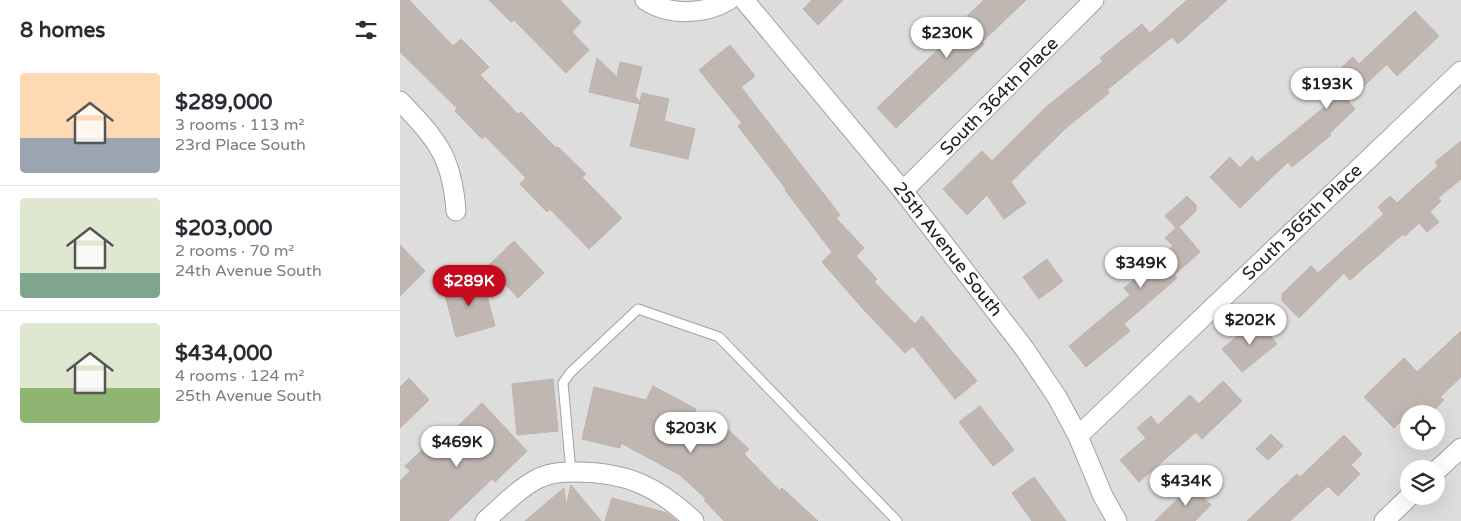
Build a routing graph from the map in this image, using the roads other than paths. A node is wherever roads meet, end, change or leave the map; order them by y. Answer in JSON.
{"nodes":[{"id":1,"x":645,"y":0,"type":"edge"},
{"id":2,"x":729,"y":0,"type":"edge"},
{"id":3,"x":744,"y":0,"type":"edge"},
{"id":4,"x":1094,"y":0,"type":"edge"},
{"id":5,"x":1461,"y":71,"type":"edge"},
{"id":6,"x":400,"y":101,"type":"edge"},
{"id":7,"x":904,"y":191,"type":"junction"},
{"id":8,"x":456,"y":212,"type":"dead end"},
{"id":9,"x":1078,"y":436,"type":"junction"},
{"id":10,"x":1461,"y":448,"type":"edge"},
{"id":11,"x":1445,"y":463,"type":"edge"},
{"id":12,"x":564,"y":472,"type":"junction"},
{"id":13,"x":1401,"y":505,"type":"edge"},
{"id":14,"x":485,"y":521,"type":"edge"},
{"id":15,"x":694,"y":521,"type":"edge"},
{"id":16,"x":897,"y":521,"type":"edge"},
{"id":17,"x":1117,"y":521,"type":"edge"},
{"id":18,"x":1384,"y":521,"type":"edge"}],
"edges":[{"from":1,"to":2,"type":"street"},
{"from":3,"to":7,"type":"street","name":"25th Avenue South"},
{"from":4,"to":7,"type":"street","name":"South 364th Place"},
{"from":5,"to":9,"type":"street","name":"South 365th Place"},
{"from":6,"to":8,"type":"street"},
{"from":7,"to":9,"type":"street","name":"25th Avenue South"},
{"from":9,"to":17,"type":"street","name":"25th Avenue South"},
{"from":10,"to":11,"type":"street"},
{"from":12,"to":14,"type":"street"},
{"from":12,"to":15,"type":"street"},
{"from":12,"to":16,"type":"lane"},
{"from":13,"to":18,"type":"street"}]}
